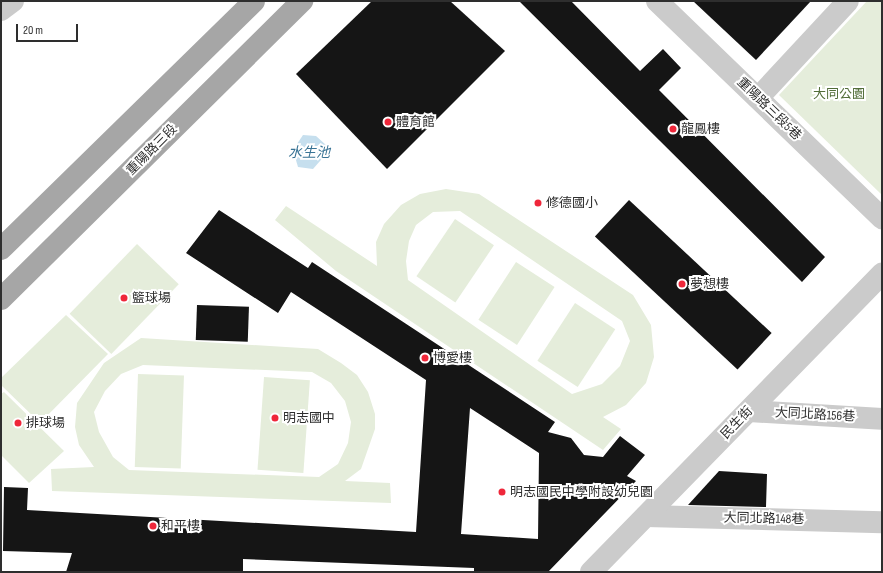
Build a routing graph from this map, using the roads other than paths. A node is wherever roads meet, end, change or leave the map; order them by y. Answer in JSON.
{"nodes":[{"id":1,"x":13,"y":1,"type":"edge"},
{"id":2,"x":254,"y":1,"type":"edge"},
{"id":3,"x":302,"y":1,"type":"edge"},
{"id":4,"x":656,"y":1,"type":"edge"},
{"id":5,"x":848,"y":1,"type":"edge"},
{"id":6,"x":1,"y":10,"type":"edge"},
{"id":7,"x":758,"y":98,"type":"junction"},
{"id":8,"x":882,"y":218,"type":"edge"},
{"id":9,"x":1,"y":249,"type":"edge"},
{"id":10,"x":882,"y":274,"type":"edge"},
{"id":11,"x":1,"y":299,"type":"edge"},
{"id":12,"x":749,"y":410,"type":"junction"},
{"id":13,"x":882,"y":419,"type":"edge"},
{"id":14,"x":646,"y":516,"type":"junction"},
{"id":15,"x":882,"y":522,"type":"edge"},
{"id":16,"x":591,"y":572,"type":"edge"}],
"edges":[{"from":1,"to":6,"type":"street"},
{"from":2,"to":9,"type":"main road"},
{"from":3,"to":11,"type":"main road","name":"重陽路三段"},
{"from":4,"to":7,"type":"street","name":"重陽路三段5巷"},
{"from":5,"to":7,"type":"street"},
{"from":7,"to":8,"type":"street","name":"重陽路三段5巷"},
{"from":10,"to":12,"type":"street","name":"民生街"},
{"from":12,"to":13,"type":"street","name":"大同北路156巷"},
{"from":12,"to":14,"type":"street","name":"民生街"},
{"from":14,"to":15,"type":"street","name":"大同北路148巷"},
{"from":14,"to":16,"type":"street","name":"民生街"}]}
